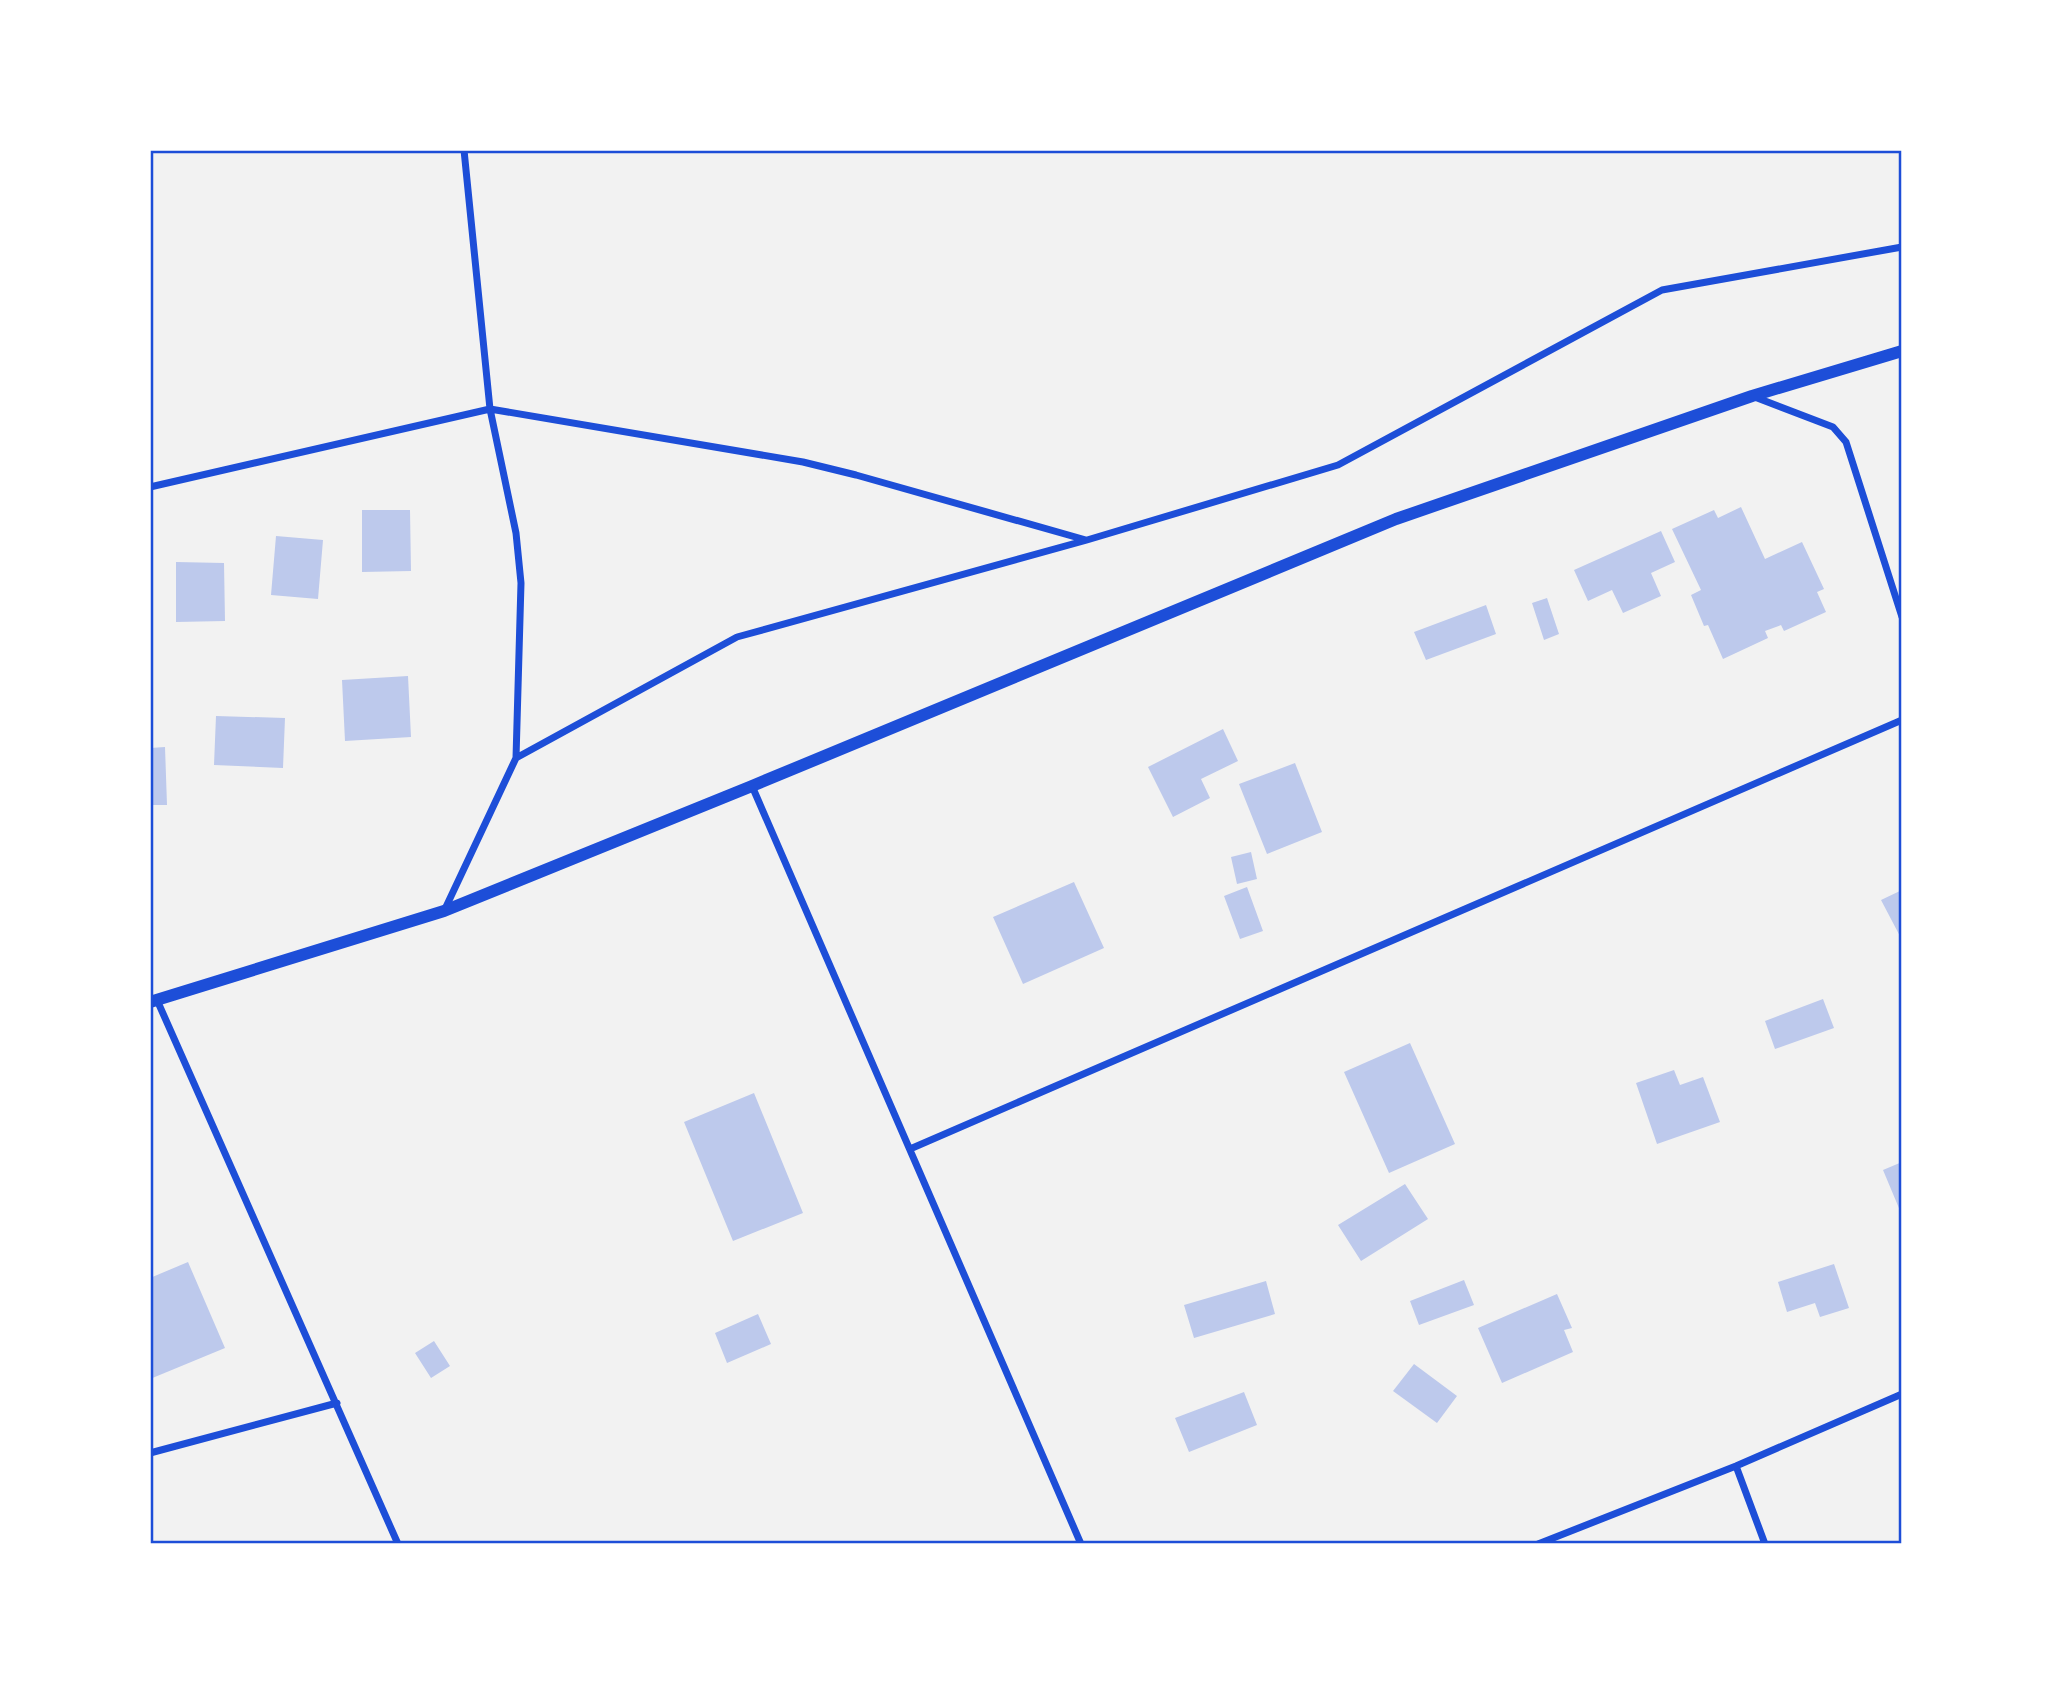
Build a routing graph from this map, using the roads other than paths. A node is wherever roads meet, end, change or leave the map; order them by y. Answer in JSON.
{"nodes":[{"id":1,"x":464,"y":150,"type":"edge"},
{"id":2,"x":1902,"y":247,"type":"edge"},
{"id":3,"x":1902,"y":351,"type":"edge"},
{"id":4,"x":1752,"y":396,"type":"junction"},
{"id":5,"x":490,"y":409,"type":"junction"},
{"id":6,"x":150,"y":486,"type":"edge"},
{"id":7,"x":1087,"y":540,"type":"junction"},
{"id":8,"x":1902,"y":617,"type":"edge"},
{"id":9,"x":1902,"y":720,"type":"edge"},
{"id":10,"x":516,"y":758,"type":"junction"},
{"id":11,"x":752,"y":786,"type":"junction"},
{"id":12,"x":444,"y":911,"type":"junction"},
{"id":13,"x":154,"y":1001,"type":"edge"},
{"id":14,"x":910,"y":1149,"type":"junction"},
{"id":15,"x":1902,"y":1394,"type":"edge"},
{"id":16,"x":337,"y":1403,"type":"junction"},
{"id":17,"x":150,"y":1453,"type":"edge"},
{"id":18,"x":1736,"y":1466,"type":"junction"},
{"id":19,"x":398,"y":1544,"type":"edge"},
{"id":20,"x":1081,"y":1544,"type":"edge"},
{"id":21,"x":1538,"y":1544,"type":"edge"},
{"id":22,"x":1765,"y":1544,"type":"edge"}],
"edges":[{"from":1,"to":5,"type":"street"},
{"from":2,"to":7,"type":"street"},
{"from":3,"to":4,"type":"street"},
{"from":4,"to":8,"type":"street"},
{"from":4,"to":11,"type":"street"},
{"from":5,"to":6,"type":"street"},
{"from":5,"to":7,"type":"street"},
{"from":5,"to":10,"type":"street"},
{"from":7,"to":10,"type":"street"},
{"from":9,"to":14,"type":"street"},
{"from":10,"to":12,"type":"street"},
{"from":11,"to":12,"type":"street"},
{"from":11,"to":14,"type":"street"},
{"from":12,"to":13,"type":"street"},
{"from":13,"to":16,"type":"street"},
{"from":14,"to":20,"type":"street"},
{"from":15,"to":18,"type":"street"},
{"from":16,"to":17,"type":"street"},
{"from":16,"to":19,"type":"street"},
{"from":18,"to":21,"type":"street"},
{"from":18,"to":22,"type":"street"}]}
